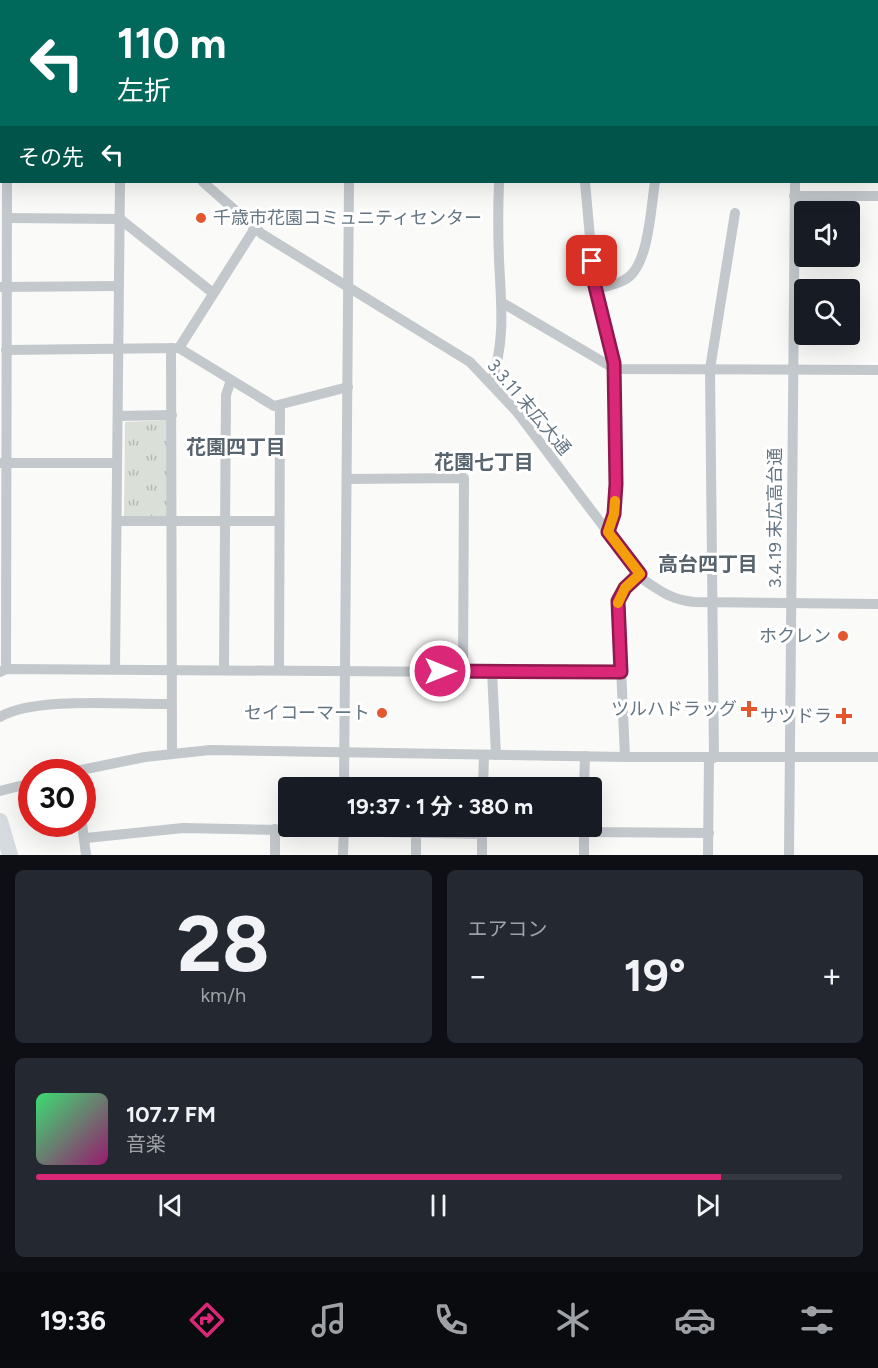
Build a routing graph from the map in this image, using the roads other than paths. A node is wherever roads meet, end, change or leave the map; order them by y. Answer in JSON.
{"nodes":[{"id":1,"x":7,"y":183,"type":"edge"},
{"id":2,"x":120,"y":183,"type":"edge"},
{"id":3,"x":203,"y":183,"type":"edge"},
{"id":4,"x":350,"y":183,"type":"edge"},
{"id":5,"x":500,"y":183,"type":"edge"},
{"id":6,"x":585,"y":183,"type":"edge"},
{"id":7,"x":655,"y":183,"type":"edge"},
{"id":8,"x":795,"y":183,"type":"edge"},
{"id":9,"x":794,"y":196,"type":"junction"},
{"id":10,"x":878,"y":196,"type":"edge"},
{"id":11,"x":735,"y":213,"type":"dead end"},
{"id":12,"x":7,"y":218,"type":"junction"},
{"id":13,"x":120,"y":219,"type":"junction"},
{"id":14,"x":255,"y":228,"type":"junction"},
{"id":15,"x":119,"y":286,"type":"junction"},
{"id":16,"x":348,"y":286,"type":"junction"},
{"id":17,"x":3,"y":287,"type":"edge"},
{"id":18,"x":595,"y":289,"type":"junction"},
{"id":19,"x":213,"y":293,"type":"junction"},
{"id":20,"x":501,"y":302,"type":"junction"},
{"id":21,"x":175,"y":348,"type":"junction"},
{"id":22,"x":6,"y":350,"type":"junction"},
{"id":23,"x":119,"y":350,"type":"junction"},
{"id":24,"x":615,"y":369,"type":"junction"},
{"id":25,"x":710,"y":369,"type":"junction"},
{"id":26,"x":793,"y":369,"type":"junction"},
{"id":27,"x":878,"y":370,"type":"edge"},
{"id":28,"x":231,"y":380,"type":"junction"},
{"id":29,"x":491,"y":382,"type":"junction"},
{"id":30,"x":348,"y":387,"type":"junction"},
{"id":31,"x":280,"y":405,"type":"junction"},
{"id":32,"x":172,"y":415,"type":"junction"},
{"id":33,"x":118,"y":416,"type":"junction"},
{"id":34,"x":3,"y":463,"type":"edge"},
{"id":35,"x":117,"y":463,"type":"junction"},
{"id":36,"x":347,"y":480,"type":"junction"},
{"id":37,"x":117,"y":521,"type":"junction"},
{"id":38,"x":174,"y":521,"type":"junction"},
{"id":39,"x":225,"y":521,"type":"junction"},
{"id":40,"x":279,"y":521,"type":"junction"},
{"id":41,"x":608,"y":532,"type":"junction"},
{"id":42,"x":640,"y":574,"type":"junction"},
{"id":43,"x":714,"y":602,"type":"junction"},
{"id":44,"x":791,"y":602,"type":"junction"},
{"id":45,"x":878,"y":604,"type":"edge"},
{"id":46,"x":115,"y":669,"type":"junction"},
{"id":47,"x":170,"y":669,"type":"junction"},
{"id":48,"x":3,"y":670,"type":"edge"},
{"id":49,"x":224,"y":670,"type":"junction"},
{"id":50,"x":279,"y":670,"type":"junction"},
{"id":51,"x":345,"y":670,"type":"junction"},
{"id":52,"x":464,"y":671,"type":"junction"},
{"id":53,"x":492,"y":671,"type":"junction"},
{"id":54,"x":621,"y":672,"type":"junction"},
{"id":55,"x":171,"y":704,"type":"junction"},
{"id":56,"x":0,"y":717,"type":"edge"},
{"id":57,"x":172,"y":753,"type":"junction"},
{"id":58,"x":345,"y":753,"type":"junction"},
{"id":59,"x":483,"y":755,"type":"junction"},
{"id":60,"x":496,"y":755,"type":"junction"},
{"id":61,"x":585,"y":756,"type":"junction"},
{"id":62,"x":625,"y":757,"type":"junction"},
{"id":63,"x":790,"y":757,"type":"junction"},
{"id":64,"x":878,"y":757,"type":"edge"},
{"id":65,"x":712,"y":758,"type":"junction"},
{"id":66,"x":96,"y":767,"type":"edge"},
{"id":67,"x":344,"y":777,"type":"edge"},
{"id":68,"x":483,"y":777,"type":"edge"},
{"id":69,"x":584,"y":777,"type":"edge"},
{"id":70,"x":18,"y":786,"type":"edge"},
{"id":71,"x":0,"y":791,"type":"edge"},
{"id":72,"x":0,"y":821,"type":"edge"},
{"id":73,"x":275,"y":829,"type":"junction"},
{"id":74,"x":278,"y":829,"type":"edge"},
{"id":75,"x":602,"y":830,"type":"edge"},
{"id":76,"x":709,"y":833,"type":"junction"},
{"id":77,"x":344,"y":837,"type":"edge"},
{"id":78,"x":416,"y":837,"type":"edge"},
{"id":79,"x":482,"y":837,"type":"edge"},
{"id":80,"x":584,"y":837,"type":"edge"},
{"id":81,"x":86,"y":838,"type":"joint"},
{"id":82,"x":10,"y":855,"type":"edge"},
{"id":83,"x":86,"y":855,"type":"edge"},
{"id":84,"x":275,"y":855,"type":"edge"},
{"id":85,"x":344,"y":855,"type":"edge"},
{"id":86,"x":416,"y":855,"type":"edge"},
{"id":87,"x":482,"y":855,"type":"edge"},
{"id":88,"x":584,"y":855,"type":"edge"},
{"id":89,"x":708,"y":855,"type":"edge"},
{"id":90,"x":789,"y":855,"type":"edge"}],
"edges":[{"from":1,"to":12,"type":"street"},
{"from":2,"to":13,"type":"street"},
{"from":3,"to":14,"type":"street","name":"3.3.11 末広大通"},
{"from":4,"to":16,"type":"street"},
{"from":5,"to":20,"type":"street"},
{"from":6,"to":18,"type":"street"},
{"from":7,"to":18,"type":"street"},
{"from":8,"to":9,"type":"street","name":"3.4.19 末広高台通"},
{"from":9,"to":10,"type":"street"},
{"from":9,"to":26,"type":"street","name":"3.4.19 末広高台通"},
{"from":11,"to":25,"type":"street"},
{"from":12,"to":13,"type":"street"},
{"from":12,"to":17,"type":"street"},
{"from":13,"to":15,"type":"street"},
{"from":13,"to":19,"type":"street"},
{"from":14,"to":16,"type":"street","name":"3.3.11 末広大通"},
{"from":14,"to":19,"type":"street"},
{"from":15,"to":17,"type":"street"},
{"from":15,"to":23,"type":"street"},
{"from":16,"to":29,"type":"street","name":"3.3.11 末広大通"},
{"from":16,"to":30,"type":"street"},
{"from":17,"to":22,"type":"street"},
{"from":18,"to":24,"type":"street"},
{"from":19,"to":21,"type":"street"},
{"from":20,"to":24,"type":"street"},
{"from":20,"to":29,"type":"street"},
{"from":21,"to":23,"type":"street"},
{"from":21,"to":28,"type":"street"},
{"from":21,"to":32,"type":"street"},
{"from":22,"to":23,"type":"street"},
{"from":22,"to":34,"type":"street"},
{"from":23,"to":33,"type":"street"},
{"from":24,"to":25,"type":"street"},
{"from":24,"to":41,"type":"street"},
{"from":25,"to":26,"type":"street"},
{"from":25,"to":43,"type":"street"},
{"from":26,"to":27,"type":"street"},
{"from":26,"to":44,"type":"street","name":"3.4.19 末広高台通"},
{"from":28,"to":31,"type":"street"},
{"from":28,"to":39,"type":"street"},
{"from":29,"to":41,"type":"street","name":"3.3.11 末広大通"},
{"from":30,"to":31,"type":"street"},
{"from":30,"to":36,"type":"street"},
{"from":31,"to":40,"type":"street"},
{"from":32,"to":33,"type":"street"},
{"from":32,"to":38,"type":"street"},
{"from":33,"to":35,"type":"street"},
{"from":34,"to":35,"type":"street"},
{"from":34,"to":48,"type":"street"},
{"from":35,"to":37,"type":"street"},
{"from":36,"to":51,"type":"street"},
{"from":36,"to":52,"type":"street"},
{"from":37,"to":38,"type":"street"},
{"from":37,"to":46,"type":"street"},
{"from":38,"to":39,"type":"street"},
{"from":38,"to":47,"type":"street"},
{"from":39,"to":40,"type":"street"},
{"from":39,"to":49,"type":"street"},
{"from":40,"to":50,"type":"street"},
{"from":41,"to":42,"type":"street","name":"3.3.11 末広大通"},
{"from":42,"to":43,"type":"street","name":"3.3.11 末広大通"},
{"from":42,"to":54,"type":"street"},
{"from":43,"to":44,"type":"street","name":"3.3.11 末広大通"},
{"from":43,"to":65,"type":"street"},
{"from":44,"to":45,"type":"street","name":"3.3.11 末広大通"},
{"from":44,"to":63,"type":"street","name":"3.4.19 末広高台通"},
{"from":46,"to":47,"type":"street"},
{"from":46,"to":48,"type":"street"},
{"from":47,"to":49,"type":"street"},
{"from":47,"to":55,"type":"street"},
{"from":49,"to":50,"type":"street"},
{"from":50,"to":51,"type":"street"},
{"from":51,"to":52,"type":"street"},
{"from":51,"to":58,"type":"street"},
{"from":52,"to":53,"type":"street"},
{"from":53,"to":54,"type":"street"},
{"from":53,"to":60,"type":"street"},
{"from":54,"to":62,"type":"street"},
{"from":55,"to":56,"type":"street"},
{"from":55,"to":57,"type":"street"},
{"from":57,"to":58,"type":"street"},
{"from":57,"to":66,"type":"street"},
{"from":58,"to":59,"type":"street"},
{"from":58,"to":67,"type":"street"},
{"from":59,"to":60,"type":"street"},
{"from":59,"to":68,"type":"street"},
{"from":60,"to":61,"type":"street"},
{"from":61,"to":62,"type":"street"},
{"from":61,"to":69,"type":"street"},
{"from":62,"to":65,"type":"street"},
{"from":63,"to":64,"type":"street"},
{"from":63,"to":65,"type":"street"},
{"from":63,"to":90,"type":"street","name":"3.4.19 末広高台通"},
{"from":65,"to":76,"type":"street"},
{"from":70,"to":71,"type":"street"},
{"from":72,"to":82,"type":"highway"},
{"from":73,"to":74,"type":"street"},
{"from":73,"to":81,"type":"street"},
{"from":73,"to":84,"type":"street"},
{"from":75,"to":76,"type":"street"},
{"from":76,"to":89,"type":"street"},
{"from":77,"to":85,"type":"street"},
{"from":78,"to":86,"type":"street"},
{"from":79,"to":87,"type":"street"},
{"from":80,"to":88,"type":"street"},
{"from":81,"to":83,"type":"street"}]}
